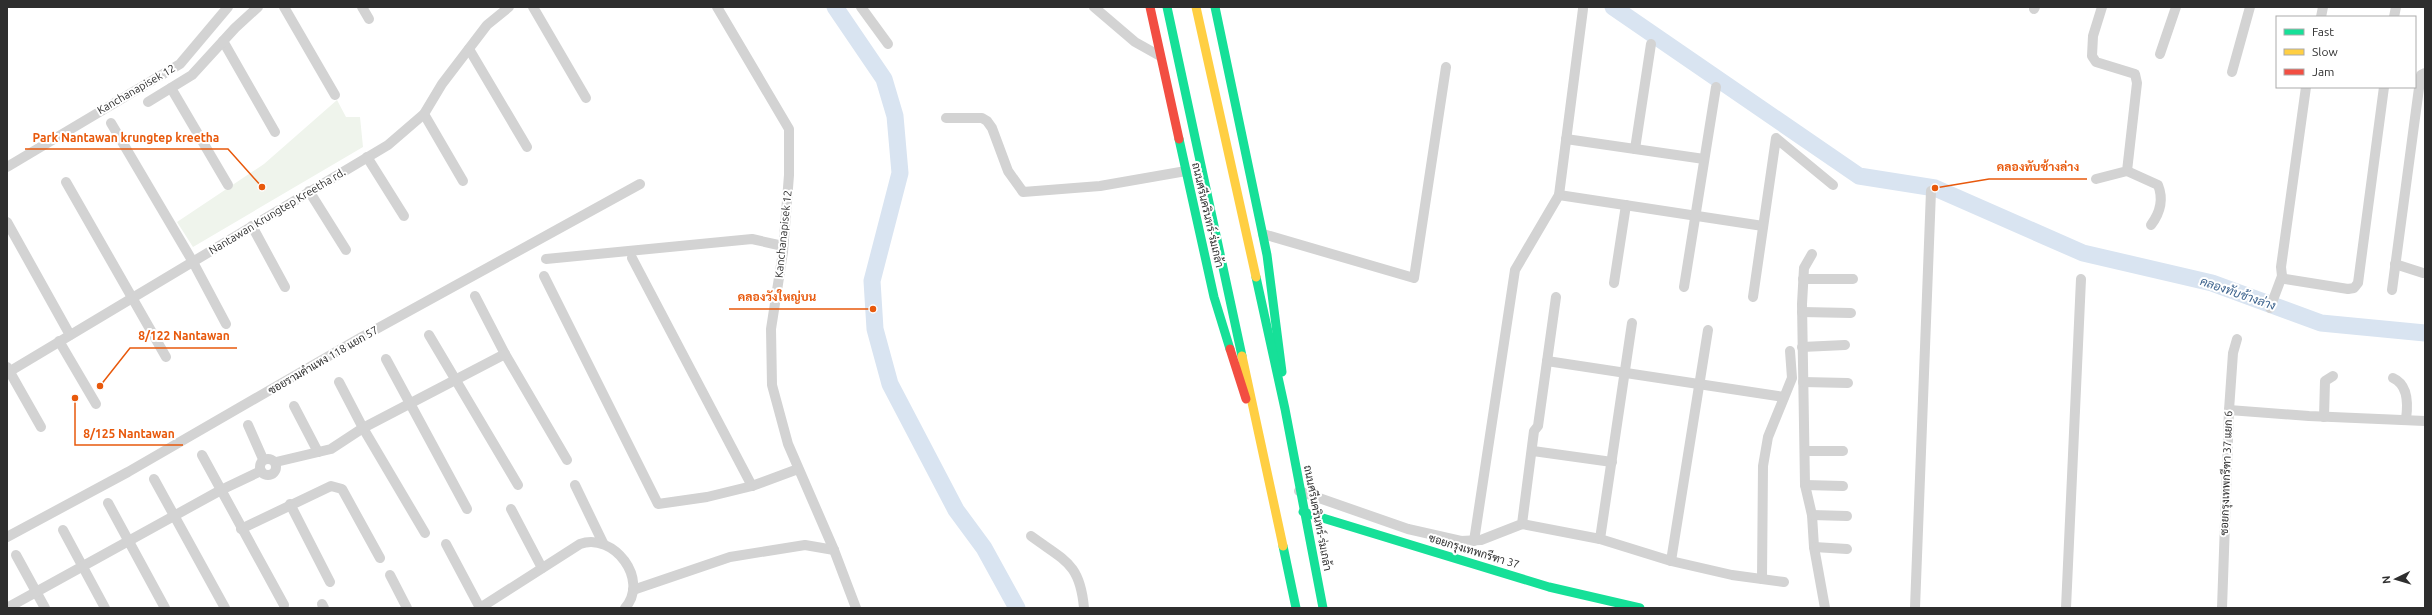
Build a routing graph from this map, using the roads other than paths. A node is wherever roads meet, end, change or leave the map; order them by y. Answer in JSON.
{"nodes":[{"id":1,"x":228,"y":7,"type":"edge"},
{"id":2,"x":258,"y":7,"type":"edge"},
{"id":3,"x":284,"y":7,"type":"edge"},
{"id":4,"x":362,"y":7,"type":"edge"},
{"id":5,"x":509,"y":7,"type":"edge"},
{"id":6,"x":534,"y":7,"type":"edge"},
{"id":7,"x":716,"y":7,"type":"edge"},
{"id":8,"x":861,"y":7,"type":"edge"},
{"id":9,"x":1094,"y":7,"type":"edge"},
{"id":10,"x":1150,"y":7,"type":"edge"},
{"id":11,"x":1167,"y":7,"type":"edge"},
{"id":12,"x":1196,"y":7,"type":"edge"},
{"id":13,"x":1215,"y":7,"type":"edge"},
{"id":14,"x":2102,"y":7,"type":"edge"},
{"id":15,"x":2176,"y":7,"type":"edge"},
{"id":16,"x":2250,"y":7,"type":"edge"},
{"id":17,"x":1583,"y":10,"type":"dead end"},
{"id":18,"x":368,"y":18,"type":"dead end"},
{"id":19,"x":223,"y":41,"type":"junction"},
{"id":20,"x":888,"y":44,"type":"dead end"},
{"id":21,"x":1650,"y":44,"type":"dead end"},
{"id":22,"x":469,"y":49,"type":"junction"},
{"id":23,"x":2160,"y":54,"type":"dead end"},
{"id":24,"x":1160,"y":56,"type":"junction"},
{"id":25,"x":1446,"y":67,"type":"dead end"},
{"id":26,"x":2232,"y":72,"type":"dead end"},
{"id":27,"x":2425,"y":73,"type":"edge"},
{"id":28,"x":1716,"y":87,"type":"dead end"},
{"id":29,"x":171,"y":88,"type":"junction"},
{"id":30,"x":2306,"y":88,"type":"edge"},
{"id":31,"x":2384,"y":88,"type":"edge"},
{"id":32,"x":335,"y":95,"type":"dead end"},
{"id":33,"x":586,"y":98,"type":"dead end"},
{"id":34,"x":148,"y":102,"type":"dead end"},
{"id":35,"x":424,"y":114,"type":"junction"},
{"id":36,"x":946,"y":118,"type":"dead end"},
{"id":37,"x":111,"y":123,"type":"dead end"},
{"id":38,"x":275,"y":132,"type":"dead end"},
{"id":39,"x":1566,"y":139,"type":"junction"},
{"id":40,"x":527,"y":147,"type":"dead end"},
{"id":41,"x":1635,"y":149,"type":"junction"},
{"id":42,"x":367,"y":157,"type":"junction"},
{"id":43,"x":1704,"y":159,"type":"junction"},
{"id":44,"x":7,"y":167,"type":"edge"},
{"id":45,"x":1186,"y":171,"type":"junction"},
{"id":46,"x":2127,"y":171,"type":"junction"},
{"id":47,"x":2096,"y":179,"type":"dead end"},
{"id":48,"x":463,"y":181,"type":"dead end"},
{"id":49,"x":66,"y":182,"type":"dead end"},
{"id":50,"x":640,"y":184,"type":"dead end"},
{"id":51,"x":228,"y":185,"type":"dead end"},
{"id":52,"x":1833,"y":185,"type":"dead end"},
{"id":53,"x":309,"y":191,"type":"junction"},
{"id":54,"x":1931,"y":191,"type":"dead end"},
{"id":55,"x":1559,"y":195,"type":"junction"},
{"id":56,"x":1626,"y":205,"type":"junction"},
{"id":57,"x":404,"y":216,"type":"dead end"},
{"id":58,"x":1695,"y":216,"type":"junction"},
{"id":59,"x":7,"y":222,"type":"edge"},
{"id":60,"x":2151,"y":225,"type":"dead end"},
{"id":61,"x":252,"y":226,"type":"junction"},
{"id":62,"x":1763,"y":226,"type":"junction"},
{"id":63,"x":1263,"y":234,"type":"junction"},
{"id":64,"x":783,"y":246,"type":"junction"},
{"id":65,"x":346,"y":250,"type":"dead end"},
{"id":66,"x":1812,"y":254,"type":"dead end"},
{"id":67,"x":632,"y":258,"type":"dead end"},
{"id":68,"x":546,"y":260,"type":"dead end"},
{"id":69,"x":193,"y":262,"type":"junction"},
{"id":70,"x":2395,"y":264,"type":"junction"},
{"id":71,"x":2423,"y":274,"type":"dead end"},
{"id":72,"x":544,"y":276,"type":"dead end"},
{"id":73,"x":2282,"y":276,"type":"junction"},
{"id":74,"x":1803,"y":279,"type":"junction"},
{"id":75,"x":1853,"y":279,"type":"dead end"},
{"id":76,"x":2081,"y":279,"type":"dead end"},
{"id":77,"x":1614,"y":283,"type":"dead end"},
{"id":78,"x":285,"y":287,"type":"dead end"},
{"id":79,"x":1684,"y":287,"type":"dead end"},
{"id":80,"x":2392,"y":290,"type":"dead end"},
{"id":81,"x":475,"y":296,"type":"dead end"},
{"id":82,"x":1556,"y":297,"type":"dead end"},
{"id":83,"x":1753,"y":297,"type":"dead end"},
{"id":84,"x":134,"y":298,"type":"junction"},
{"id":85,"x":2270,"y":308,"type":"dead end"},
{"id":86,"x":1802,"y":312,"type":"junction"},
{"id":87,"x":1850,"y":313,"type":"dead end"},
{"id":88,"x":1632,"y":323,"type":"dead end"},
{"id":89,"x":226,"y":324,"type":"dead end"},
{"id":90,"x":1708,"y":330,"type":"dead end"},
{"id":91,"x":70,"y":335,"type":"junction"},
{"id":92,"x":428,"y":335,"type":"dead end"},
{"id":93,"x":2238,"y":339,"type":"dead end"},
{"id":94,"x":59,"y":341,"type":"junction"},
{"id":95,"x":1845,"y":345,"type":"dead end"},
{"id":96,"x":1802,"y":347,"type":"junction"},
{"id":97,"x":1790,"y":351,"type":"dead end"},
{"id":98,"x":505,"y":354,"type":"junction"},
{"id":99,"x":166,"y":357,"type":"dead end"},
{"id":100,"x":386,"y":359,"type":"dead end"},
{"id":101,"x":1547,"y":361,"type":"junction"},
{"id":102,"x":8,"y":371,"type":"edge"},
{"id":103,"x":1625,"y":373,"type":"junction"},
{"id":104,"x":2333,"y":376,"type":"dead end"},
{"id":105,"x":2393,"y":378,"type":"dead end"},
{"id":106,"x":454,"y":380,"type":"junction"},
{"id":107,"x":339,"y":382,"type":"dead end"},
{"id":108,"x":1803,"y":382,"type":"junction"},
{"id":109,"x":1848,"y":383,"type":"dead end"},
{"id":110,"x":1700,"y":385,"type":"junction"},
{"id":111,"x":1784,"y":397,"type":"junction"},
{"id":112,"x":410,"y":403,"type":"junction"},
{"id":113,"x":96,"y":404,"type":"dead end"},
{"id":114,"x":294,"y":406,"type":"dead end"},
{"id":115,"x":1285,"y":409,"type":"junction"},
{"id":116,"x":2228,"y":410,"type":"junction"},
{"id":117,"x":2324,"y":416,"type":"junction"},
{"id":118,"x":2406,"y":419,"type":"junction"},
{"id":119,"x":2425,"y":421,"type":"edge"},
{"id":120,"x":1256,"y":424,"type":"junction"},
{"id":121,"x":248,"y":425,"type":"dead end"},
{"id":122,"x":41,"y":427,"type":"dead end"},
{"id":123,"x":363,"y":428,"type":"junction"},
{"id":124,"x":1533,"y":451,"type":"junction"},
{"id":125,"x":1843,"y":451,"type":"dead end"},
{"id":126,"x":318,"y":452,"type":"junction"},
{"id":127,"x":1804,"y":452,"type":"junction"},
{"id":128,"x":202,"y":455,"type":"dead end"},
{"id":129,"x":264,"y":459,"type":"junction"},
{"id":130,"x":567,"y":460,"type":"dead end"},
{"id":131,"x":276,"y":462,"type":"junction"},
{"id":132,"x":1612,"y":462,"type":"junction"},
{"id":133,"x":798,"y":469,"type":"junction"},
{"id":134,"x":260,"y":471,"type":"junction"},
{"id":135,"x":154,"y":479,"type":"dead end"},
{"id":136,"x":518,"y":485,"type":"dead end"},
{"id":137,"x":575,"y":485,"type":"dead end"},
{"id":138,"x":1805,"y":485,"type":"junction"},
{"id":139,"x":752,"y":486,"type":"junction"},
{"id":140,"x":1843,"y":486,"type":"dead end"},
{"id":141,"x":221,"y":490,"type":"junction"},
{"id":142,"x":1300,"y":491,"type":"junction"},
{"id":143,"x":108,"y":503,"type":"dead end"},
{"id":144,"x":290,"y":504,"type":"junction"},
{"id":145,"x":467,"y":509,"type":"dead end"},
{"id":146,"x":511,"y":509,"type":"dead end"},
{"id":147,"x":1303,"y":512,"type":"junction"},
{"id":148,"x":175,"y":515,"type":"junction"},
{"id":149,"x":1812,"y":515,"type":"junction"},
{"id":150,"x":1847,"y":516,"type":"dead end"},
{"id":151,"x":1522,"y":524,"type":"junction"},
{"id":152,"x":241,"y":529,"type":"junction"},
{"id":153,"x":63,"y":530,"type":"dead end"},
{"id":154,"x":425,"y":534,"type":"dead end"},
{"id":155,"x":1031,"y":536,"type":"dead end"},
{"id":156,"x":7,"y":537,"type":"edge"},
{"id":157,"x":1600,"y":539,"type":"junction"},
{"id":158,"x":129,"y":541,"type":"junction"},
{"id":159,"x":1474,"y":541,"type":"junction"},
{"id":160,"x":603,"y":543,"type":"junction"},
{"id":161,"x":446,"y":544,"type":"dead end"},
{"id":162,"x":1814,"y":547,"type":"junction"},
{"id":163,"x":1847,"y":549,"type":"dead end"},
{"id":164,"x":834,"y":550,"type":"junction"},
{"id":165,"x":16,"y":555,"type":"dead end"},
{"id":166,"x":380,"y":558,"type":"dead end"},
{"id":167,"x":1670,"y":561,"type":"junction"},
{"id":168,"x":82,"y":566,"type":"junction"},
{"id":169,"x":542,"y":568,"type":"junction"},
{"id":170,"x":390,"y":575,"type":"dead end"},
{"id":171,"x":1762,"y":579,"type":"junction"},
{"id":172,"x":330,"y":582,"type":"dead end"},
{"id":173,"x":1784,"y":582,"type":"dead end"},
{"id":174,"x":633,"y":590,"type":"junction"},
{"id":175,"x":36,"y":592,"type":"junction"},
{"id":176,"x":284,"y":605,"type":"dead end"},
{"id":177,"x":7,"y":608,"type":"edge"},
{"id":178,"x":45,"y":608,"type":"edge"},
{"id":179,"x":105,"y":608,"type":"edge"},
{"id":180,"x":165,"y":608,"type":"edge"},
{"id":181,"x":225,"y":608,"type":"edge"},
{"id":182,"x":407,"y":608,"type":"edge"},
{"id":183,"x":480,"y":608,"type":"edge"},
{"id":184,"x":625,"y":608,"type":"edge"},
{"id":185,"x":856,"y":608,"type":"edge"},
{"id":186,"x":1084,"y":608,"type":"edge"},
{"id":187,"x":1296,"y":608,"type":"edge"},
{"id":188,"x":1323,"y":608,"type":"edge"},
{"id":189,"x":1640,"y":608,"type":"edge"},
{"id":190,"x":1825,"y":608,"type":"edge"},
{"id":191,"x":1915,"y":608,"type":"edge"},
{"id":192,"x":2066,"y":608,"type":"edge"},
{"id":193,"x":2222,"y":608,"type":"edge"}],
"edges":[{"from":1,"to":44,"type":"street","name":"Kanchanapisek 12"},
{"from":2,"to":19,"type":"street"},
{"from":3,"to":32,"type":"street"},
{"from":4,"to":18,"type":"street"},
{"from":5,"to":22,"type":"street","name":"Nantawan Krungtep Kreetha rd."},
{"from":6,"to":33,"type":"street"},
{"from":7,"to":64,"type":"street","name":"Kanchanapisek 12"},
{"from":8,"to":20,"type":"street"},
{"from":9,"to":24,"type":"street"},
{"from":10,"to":24,"type":"main road","name":"ถนนศรีนครินทร์-ร่มเกล้า"},
{"from":11,"to":120,"type":"main road","name":"ถนนศรีนครินทร์-ร่มเกล้า"},
{"from":12,"to":115,"type":"main road","name":"ถนนศรีนครินทร์-ร่มเกล้า"},
{"from":13,"to":63,"type":"main road","name":"ถนนศรีนครินทร์-ร่มเกล้า"},
{"from":14,"to":46,"type":"street"},
{"from":15,"to":23,"type":"street"},
{"from":16,"to":26,"type":"street"},
{"from":17,"to":39,"type":"street"},
{"from":19,"to":29,"type":"street"},
{"from":19,"to":38,"type":"street"},
{"from":21,"to":41,"type":"street"},
{"from":22,"to":35,"type":"street","name":"Nantawan Krungtep Kreetha rd."},
{"from":22,"to":40,"type":"street"},
{"from":24,"to":45,"type":"main road","name":"ถนนศรีนครินทร์-ร่มเกล้า"},
{"from":25,"to":63,"type":"street"},
{"from":27,"to":70,"type":"street"},
{"from":28,"to":43,"type":"street"},
{"from":29,"to":34,"type":"street"},
{"from":29,"to":51,"type":"street"},
{"from":30,"to":73,"type":"street"},
{"from":31,"to":73,"type":"street"},
{"from":35,"to":42,"type":"street","name":"Nantawan Krungtep Kreetha rd."},
{"from":35,"to":48,"type":"street"},
{"from":36,"to":45,"type":"street"},
{"from":37,"to":69,"type":"street"},
{"from":39,"to":41,"type":"street"},
{"from":39,"to":55,"type":"street"},
{"from":41,"to":43,"type":"street"},
{"from":42,"to":53,"type":"street","name":"Nantawan Krungtep Kreetha rd."},
{"from":42,"to":57,"type":"street"},
{"from":43,"to":58,"type":"street"},
{"from":45,"to":120,"type":"main road","name":"ถนนศรีนครินทร์-ร่มเกล้า"},
{"from":46,"to":47,"type":"street"},
{"from":46,"to":60,"type":"street"},
{"from":49,"to":84,"type":"street"},
{"from":50,"to":156,"type":"street","name":"ซอยรามคำแหง 118 แยก 57"},
{"from":52,"to":62,"type":"street"},
{"from":53,"to":61,"type":"street","name":"Nantawan Krungtep Kreetha rd."},
{"from":53,"to":65,"type":"street"},
{"from":54,"to":191,"type":"street"},
{"from":55,"to":56,"type":"street"},
{"from":55,"to":159,"type":"street"},
{"from":56,"to":58,"type":"street"},
{"from":56,"to":77,"type":"street"},
{"from":58,"to":62,"type":"street"},
{"from":58,"to":79,"type":"street"},
{"from":59,"to":91,"type":"street"},
{"from":61,"to":69,"type":"street","name":"Nantawan Krungtep Kreetha rd."},
{"from":61,"to":78,"type":"street"},
{"from":62,"to":83,"type":"street"},
{"from":63,"to":115,"type":"main road","name":"ถนนศรีนครินทร์-ร่มเกล้า"},
{"from":64,"to":68,"type":"street"},
{"from":64,"to":133,"type":"street","name":"Kanchanapisek 12"},
{"from":66,"to":74,"type":"street"},
{"from":67,"to":139,"type":"street"},
{"from":69,"to":84,"type":"street","name":"Nantawan Krungtep Kreetha rd."},
{"from":69,"to":89,"type":"street"},
{"from":70,"to":71,"type":"street"},
{"from":70,"to":80,"type":"street"},
{"from":72,"to":139,"type":"street"},
{"from":73,"to":85,"type":"street"},
{"from":74,"to":75,"type":"street"},
{"from":74,"to":86,"type":"street"},
{"from":76,"to":192,"type":"street"},
{"from":81,"to":98,"type":"street"},
{"from":82,"to":101,"type":"street"},
{"from":84,"to":91,"type":"street","name":"Nantawan Krungtep Kreetha rd."},
{"from":84,"to":99,"type":"street"},
{"from":86,"to":87,"type":"street"},
{"from":86,"to":96,"type":"street"},
{"from":88,"to":103,"type":"street"},
{"from":90,"to":110,"type":"street"},
{"from":91,"to":94,"type":"street","name":"Nantawan Krungtep Kreetha rd."},
{"from":92,"to":106,"type":"street"},
{"from":93,"to":116,"type":"street","name":"ซอยกรุงเทพกรีฑา 37 แยก 6"},
{"from":94,"to":102,"type":"street","name":"Nantawan Krungtep Kreetha rd."},
{"from":94,"to":113,"type":"street"},
{"from":95,"to":96,"type":"street"},
{"from":96,"to":108,"type":"street"},
{"from":97,"to":111,"type":"street"},
{"from":98,"to":106,"type":"street"},
{"from":98,"to":130,"type":"street"},
{"from":100,"to":112,"type":"street"},
{"from":101,"to":103,"type":"street"},
{"from":101,"to":124,"type":"street"},
{"from":102,"to":122,"type":"street"},
{"from":103,"to":110,"type":"street"},
{"from":103,"to":132,"type":"street"},
{"from":104,"to":117,"type":"street"},
{"from":105,"to":118,"type":"street"},
{"from":106,"to":112,"type":"street"},
{"from":106,"to":136,"type":"street"},
{"from":107,"to":123,"type":"street"},
{"from":108,"to":109,"type":"street"},
{"from":108,"to":127,"type":"street"},
{"from":110,"to":111,"type":"street"},
{"from":110,"to":167,"type":"street"},
{"from":111,"to":171,"type":"street"},
{"from":112,"to":123,"type":"street"},
{"from":112,"to":145,"type":"street"},
{"from":114,"to":126,"type":"street"},
{"from":115,"to":142,"type":"main road","name":"ถนนศรีนครินทร์-ร่มเกล้า"},
{"from":116,"to":117,"type":"street"},
{"from":116,"to":193,"type":"street","name":"ซอยกรุงเทพกรีฑา 37 แยก 6"},
{"from":117,"to":118,"type":"street"},
{"from":118,"to":119,"type":"street"},
{"from":120,"to":187,"type":"main road","name":"ถนนศรีนครินทร์-ร่มเกล้า"},
{"from":121,"to":129,"type":"street"},
{"from":123,"to":126,"type":"street"},
{"from":123,"to":154,"type":"street"},
{"from":124,"to":132,"type":"street"},
{"from":124,"to":151,"type":"street"},
{"from":125,"to":127,"type":"street"},
{"from":126,"to":131,"type":"street"},
{"from":127,"to":138,"type":"street"},
{"from":128,"to":141,"type":"street"},
{"from":129,"to":131,"type":"street"},
{"from":129,"to":134,"type":"street"},
{"from":131,"to":134,"type":"street"},
{"from":132,"to":157,"type":"street"},
{"from":133,"to":139,"type":"street"},
{"from":133,"to":164,"type":"street","name":"Kanchanapisek 12"},
{"from":134,"to":141,"type":"street"},
{"from":135,"to":148,"type":"street"},
{"from":137,"to":160,"type":"street"},
{"from":138,"to":140,"type":"street"},
{"from":138,"to":149,"type":"street"},
{"from":141,"to":148,"type":"street"},
{"from":141,"to":152,"type":"street"},
{"from":142,"to":147,"type":"main road","name":"ถนนศรีนครินทร์-ร่มเกล้า"},
{"from":142,"to":159,"type":"street"},
{"from":143,"to":158,"type":"street"},
{"from":144,"to":152,"type":"street"},
{"from":144,"to":166,"type":"street"},
{"from":144,"to":172,"type":"street"},
{"from":146,"to":169,"type":"street"},
{"from":147,"to":188,"type":"main road","name":"ถนนศรีนครินทร์-ร่มเกล้า"},
{"from":147,"to":189,"type":"main road","name":"ซอยกรุงเทพกรีฑา 37"},
{"from":148,"to":158,"type":"street"},
{"from":148,"to":181,"type":"street"},
{"from":149,"to":150,"type":"street"},
{"from":149,"to":162,"type":"street"},
{"from":151,"to":157,"type":"street"},
{"from":151,"to":159,"type":"street"},
{"from":152,"to":176,"type":"street"},
{"from":153,"to":168,"type":"street"},
{"from":155,"to":186,"type":"street"},
{"from":157,"to":167,"type":"street"},
{"from":158,"to":168,"type":"street"},
{"from":158,"to":180,"type":"street"},
{"from":160,"to":169,"type":"street"},
{"from":160,"to":174,"type":"street"},
{"from":161,"to":183,"type":"street"},
{"from":162,"to":163,"type":"street"},
{"from":162,"to":190,"type":"street"},
{"from":164,"to":174,"type":"street"},
{"from":164,"to":185,"type":"street","name":"Kanchanapisek 12"},
{"from":165,"to":175,"type":"street"},
{"from":167,"to":171,"type":"street"},
{"from":168,"to":175,"type":"street"},
{"from":168,"to":179,"type":"street"},
{"from":169,"to":183,"type":"street"},
{"from":170,"to":182,"type":"street"},
{"from":171,"to":173,"type":"street"},
{"from":174,"to":184,"type":"street"},
{"from":175,"to":177,"type":"street"},
{"from":175,"to":178,"type":"street"}]}
